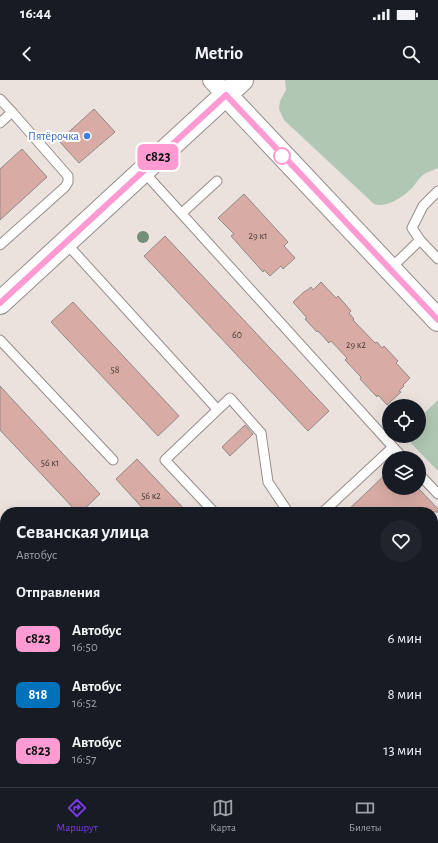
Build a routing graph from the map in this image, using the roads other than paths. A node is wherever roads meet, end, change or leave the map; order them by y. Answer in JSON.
{"nodes":[{"id":1,"x":242,"y":80,"type":"edge"},
{"id":2,"x":219,"y":88,"type":"edge"},
{"id":3,"x":0,"y":99,"type":"edge"},
{"id":4,"x":12,"y":112,"type":"junction"},
{"id":5,"x":0,"y":123,"type":"edge"},
{"id":6,"x":143,"y":170,"type":"junction"},
{"id":7,"x":217,"y":181,"type":"dead end"},
{"id":8,"x":438,"y":191,"type":"edge"},
{"id":9,"x":182,"y":213,"type":"junction"},
{"id":10,"x":420,"y":240,"type":"junction"},
{"id":11,"x":66,"y":242,"type":"junction"},
{"id":12,"x":0,"y":245,"type":"edge"},
{"id":13,"x":438,"y":259,"type":"edge"},
{"id":14,"x":390,"y":269,"type":"junction"},
{"id":15,"x":2,"y":298,"type":"edge"},
{"id":16,"x":438,"y":320,"type":"edge"},
{"id":17,"x":0,"y":340,"type":"edge"},
{"id":18,"x":217,"y":409,"type":"junction"},
{"id":19,"x":393,"y":447,"type":"junction"},
{"id":20,"x":397,"y":451,"type":"edge"},
{"id":21,"x":113,"y":460,"type":"dead end"},
{"id":22,"x":426,"y":481,"type":"edge"},
{"id":23,"x":438,"y":494,"type":"edge"},
{"id":24,"x":209,"y":507,"type":"edge"},
{"id":25,"x":285,"y":507,"type":"edge"},
{"id":26,"x":329,"y":507,"type":"edge"}],
"edges":[{"from":1,"to":2,"type":"street"},
{"from":2,"to":6,"type":"street"},
{"from":2,"to":14,"type":"street"},
{"from":3,"to":4,"type":"lane"},
{"from":4,"to":5,"type":"lane"},
{"from":4,"to":12,"type":"lane"},
{"from":6,"to":9,"type":"lane"},
{"from":6,"to":11,"type":"street"},
{"from":7,"to":9,"type":"lane"},
{"from":8,"to":10,"type":"lane"},
{"from":9,"to":19,"type":"lane"},
{"from":10,"to":13,"type":"lane"},
{"from":10,"to":14,"type":"lane"},
{"from":11,"to":15,"type":"street"},
{"from":11,"to":18,"type":"lane"},
{"from":14,"to":16,"type":"street"},
{"from":17,"to":21,"type":"lane"},
{"from":18,"to":24,"type":"lane"},
{"from":18,"to":25,"type":"lane"},
{"from":19,"to":20,"type":"lane"},
{"from":19,"to":26,"type":"lane"},
{"from":22,"to":23,"type":"lane"}]}
